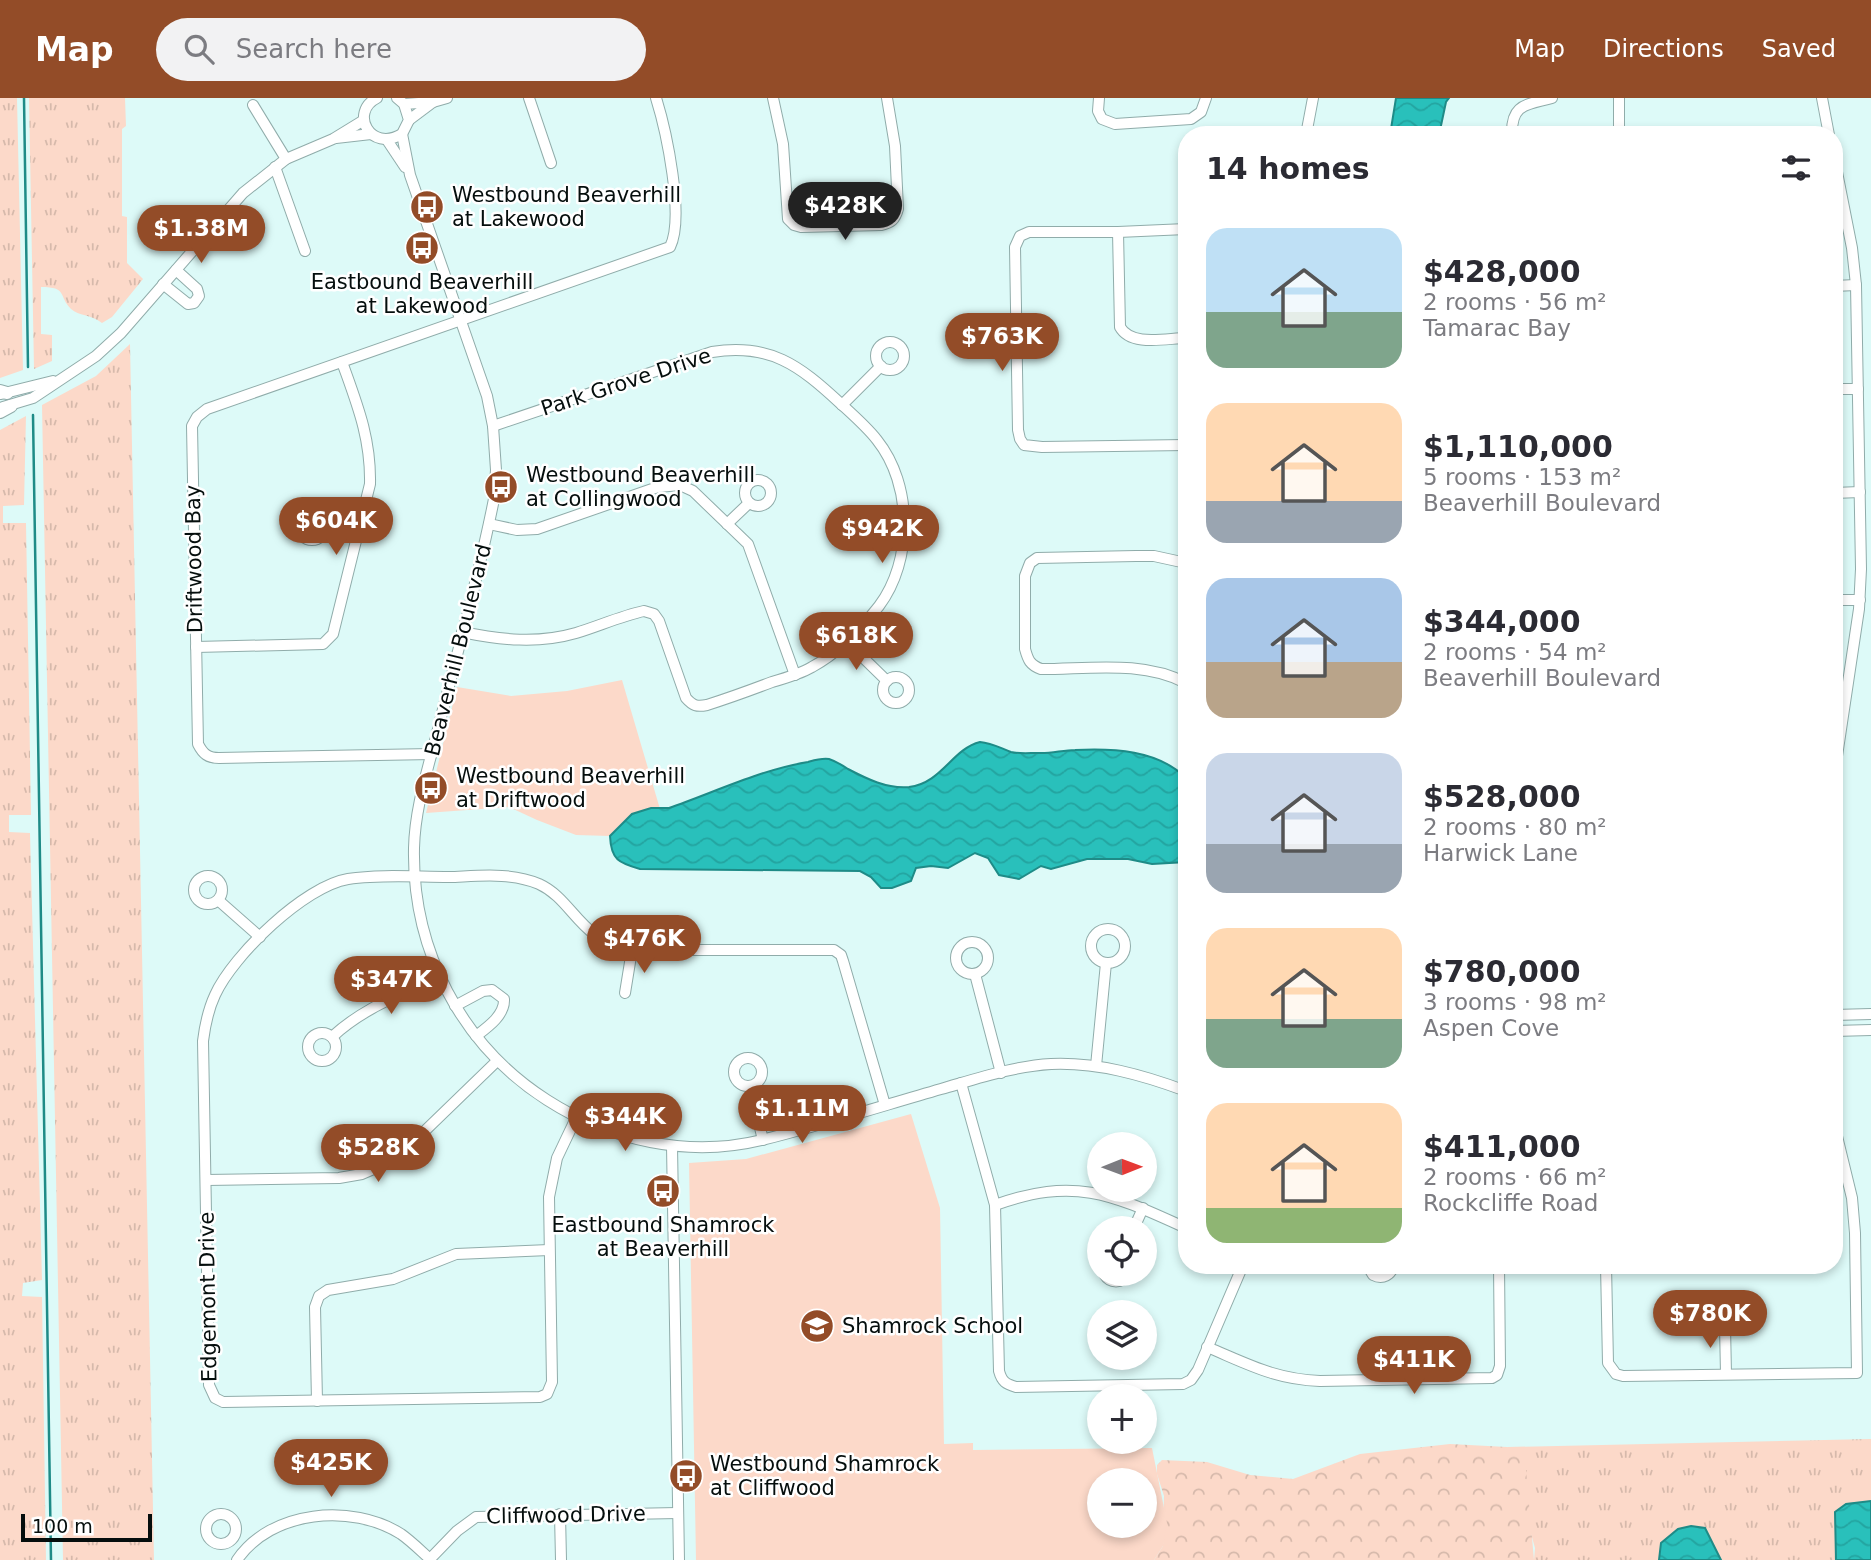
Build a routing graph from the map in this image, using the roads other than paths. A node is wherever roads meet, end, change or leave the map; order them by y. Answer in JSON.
{"nodes":[{"id":1,"x":447,"y":98,"type":"edge"},
{"id":2,"x":530,"y":98,"type":"edge"},
{"id":3,"x":656,"y":98,"type":"edge"},
{"id":4,"x":773,"y":98,"type":"edge"},
{"id":5,"x":887,"y":98,"type":"edge"},
{"id":6,"x":1099,"y":98,"type":"edge"},
{"id":7,"x":1206,"y":98,"type":"edge"},
{"id":8,"x":1313,"y":98,"type":"edge"},
{"id":9,"x":1552,"y":98,"type":"edge"},
{"id":10,"x":1619,"y":98,"type":"edge"},
{"id":11,"x":1822,"y":98,"type":"edge"},
{"id":12,"x":373,"y":99,"type":"edge"},
{"id":13,"x":401,"y":101,"type":"edge"},
{"id":14,"x":433,"y":102,"type":"junction"},
{"id":15,"x":253,"y":105,"type":"dead end"},
{"id":16,"x":364,"y":120,"type":"junction"},
{"id":17,"x":409,"y":120,"type":"junction"},
{"id":18,"x":1308,"y":126,"type":"edge"},
{"id":19,"x":1512,"y":126,"type":"edge"},
{"id":20,"x":1619,"y":126,"type":"edge"},
{"id":21,"x":1827,"y":126,"type":"edge"},
{"id":22,"x":371,"y":134,"type":"junction"},
{"id":23,"x":402,"y":134,"type":"junction"},
{"id":24,"x":333,"y":139,"type":"junction"},
{"id":25,"x":387,"y":140,"type":"junction"},
{"id":26,"x":286,"y":159,"type":"junction"},
{"id":27,"x":551,"y":163,"type":"dead end"},
{"id":28,"x":275,"y":167,"type":"junction"},
{"id":29,"x":410,"y":175,"type":"junction"},
{"id":30,"x":1843,"y":210,"type":"edge"},
{"id":31,"x":1178,"y":229,"type":"edge"},
{"id":32,"x":1118,"y":232,"type":"junction"},
{"id":33,"x":305,"y":251,"type":"dead end"},
{"id":34,"x":176,"y":270,"type":"junction"},
{"id":35,"x":163,"y":284,"type":"junction"},
{"id":36,"x":1856,"y":285,"type":"junction"},
{"id":37,"x":1843,"y":286,"type":"edge"},
{"id":38,"x":461,"y":321,"type":"junction"},
{"id":39,"x":1178,"y":338,"type":"edge"},
{"id":40,"x":342,"y":362,"type":"junction"},
{"id":41,"x":881,"y":366,"type":"dead end"},
{"id":42,"x":1858,"y":388,"type":"junction"},
{"id":43,"x":1843,"y":389,"type":"edge"},
{"id":44,"x":3,"y":401,"type":"edge"},
{"id":45,"x":842,"y":405,"type":"junction"},
{"id":46,"x":493,"y":426,"type":"junction"},
{"id":47,"x":1178,"y":445,"type":"edge"},
{"id":48,"x":1860,"y":492,"type":"junction"},
{"id":49,"x":1843,"y":493,"type":"edge"},
{"id":50,"x":749,"y":503,"type":"dead end"},
{"id":51,"x":489,"y":523,"type":"junction"},
{"id":52,"x":727,"y":524,"type":"junction"},
{"id":53,"x":325,"y":530,"type":"dead end"},
{"id":54,"x":357,"y":537,"type":"junction"},
{"id":55,"x":1178,"y":561,"type":"edge"},
{"id":56,"x":1843,"y":600,"type":"edge"},
{"id":57,"x":1860,"y":600,"type":"junction"},
{"id":58,"x":462,"y":632,"type":"junction"},
{"id":59,"x":846,"y":641,"type":"junction"},
{"id":60,"x":196,"y":646,"type":"junction"},
{"id":61,"x":795,"y":674,"type":"junction"},
{"id":62,"x":1178,"y":680,"type":"edge"},
{"id":63,"x":887,"y":681,"type":"dead end"},
{"id":64,"x":1843,"y":690,"type":"edge"},
{"id":65,"x":432,"y":754,"type":"junction"},
{"id":66,"x":415,"y":877,"type":"junction"},
{"id":67,"x":218,"y":900,"type":"dead end"},
{"id":68,"x":260,"y":937,"type":"junction"},
{"id":69,"x":632,"y":950,"type":"junction"},
{"id":70,"x":1106,"y":963,"type":"dead end"},
{"id":71,"x":975,"y":974,"type":"dead end"},
{"id":72,"x":438,"y":977,"type":"junction"},
{"id":73,"x":625,"y":993,"type":"dead end"},
{"id":74,"x":454,"y":1006,"type":"junction"},
{"id":75,"x":1871,"y":1014,"type":"edge"},
{"id":76,"x":1843,"y":1015,"type":"edge"},
{"id":77,"x":1871,"y":1030,"type":"edge"},
{"id":78,"x":1843,"y":1031,"type":"edge"},
{"id":79,"x":476,"y":1036,"type":"junction"},
{"id":80,"x":332,"y":1037,"type":"dead end"},
{"id":81,"x":497,"y":1061,"type":"junction"},
{"id":82,"x":1096,"y":1066,"type":"junction"},
{"id":83,"x":1001,"y":1073,"type":"junction"},
{"id":84,"x":961,"y":1083,"type":"junction"},
{"id":85,"x":750,"y":1086,"type":"dead end"},
{"id":86,"x":1178,"y":1088,"type":"edge"},
{"id":87,"x":885,"y":1105,"type":"junction"},
{"id":88,"x":576,"y":1118,"type":"junction"},
{"id":89,"x":763,"y":1140,"type":"junction"},
{"id":90,"x":672,"y":1146,"type":"junction"},
{"id":91,"x":1843,"y":1161,"type":"edge"},
{"id":92,"x":206,"y":1180,"type":"junction"},
{"id":93,"x":995,"y":1205,"type":"junction"},
{"id":94,"x":1143,"y":1208,"type":"junction"},
{"id":95,"x":1139,"y":1216,"type":"edge"},
{"id":96,"x":1178,"y":1224,"type":"edge"},
{"id":97,"x":549,"y":1250,"type":"junction"},
{"id":98,"x":1239,"y":1274,"type":"edge"},
{"id":99,"x":1372,"y":1274,"type":"edge"},
{"id":100,"x":1388,"y":1274,"type":"edge"},
{"id":101,"x":1499,"y":1274,"type":"edge"},
{"id":102,"x":1606,"y":1274,"type":"edge"},
{"id":103,"x":1725,"y":1326,"type":"dead end"},
{"id":104,"x":1208,"y":1347,"type":"junction"},
{"id":105,"x":1726,"y":1374,"type":"junction"},
{"id":106,"x":317,"y":1401,"type":"junction"},
{"id":107,"x":678,"y":1513,"type":"junction"},
{"id":108,"x":560,"y":1514,"type":"junction"},
{"id":109,"x":232,"y":1540,"type":"dead end"},
{"id":110,"x":240,"y":1555,"type":"edge"},
{"id":111,"x":430,"y":1559,"type":"edge"},
{"id":112,"x":561,"y":1560,"type":"edge"},
{"id":113,"x":679,"y":1560,"type":"edge"}],
"edges":[{"from":1,"to":14,"type":"street"},
{"from":2,"to":27,"type":"street"},
{"from":3,"to":38,"type":"street","name":"Driftwood Bay"},
{"from":4,"to":5,"type":"street"},
{"from":6,"to":7,"type":"street"},
{"from":8,"to":18,"type":"street"},
{"from":9,"to":19,"type":"street"},
{"from":10,"to":20,"type":"street"},
{"from":11,"to":21,"type":"street"},
{"from":12,"to":16,"type":"street"},
{"from":13,"to":14,"type":"street"},
{"from":13,"to":17,"type":"street"},
{"from":14,"to":17,"type":"street"},
{"from":15,"to":26,"type":"street"},
{"from":16,"to":22,"type":"street"},
{"from":16,"to":24,"type":"street"},
{"from":17,"to":23,"type":"street"},
{"from":22,"to":24,"type":"street"},
{"from":22,"to":25,"type":"street"},
{"from":23,"to":25,"type":"street"},
{"from":23,"to":29,"type":"street","name":"Beaverhill Boulevard"},
{"from":24,"to":26,"type":"street"},
{"from":25,"to":29,"type":"street","name":"Beaverhill Boulevard"},
{"from":26,"to":28,"type":"street"},
{"from":28,"to":33,"type":"street"},
{"from":28,"to":34,"type":"street"},
{"from":29,"to":38,"type":"street","name":"Beaverhill Boulevard"},
{"from":30,"to":36,"type":"street"},
{"from":31,"to":32,"type":"street"},
{"from":32,"to":39,"type":"street"},
{"from":32,"to":47,"type":"street"},
{"from":34,"to":35,"type":"street"},
{"from":34,"to":35,"type":"street"},
{"from":35,"to":44,"type":"street"},
{"from":36,"to":37,"type":"street"},
{"from":36,"to":42,"type":"street"},
{"from":38,"to":40,"type":"street","name":"Driftwood Bay"},
{"from":38,"to":46,"type":"street","name":"Beaverhill Boulevard"},
{"from":40,"to":54,"type":"street"},
{"from":40,"to":60,"type":"street","name":"Driftwood Bay"},
{"from":41,"to":45,"type":"street"},
{"from":42,"to":43,"type":"street"},
{"from":42,"to":48,"type":"street"},
{"from":45,"to":46,"type":"street","name":"Park Grove Drive"},
{"from":45,"to":59,"type":"street","name":"Park Grove Drive"},
{"from":46,"to":51,"type":"street","name":"Beaverhill Boulevard"},
{"from":48,"to":49,"type":"street"},
{"from":48,"to":57,"type":"street"},
{"from":50,"to":52,"type":"street"},
{"from":51,"to":52,"type":"street"},
{"from":51,"to":58,"type":"street","name":"Beaverhill Boulevard"},
{"from":52,"to":61,"type":"street"},
{"from":53,"to":54,"type":"street"},
{"from":54,"to":60,"type":"street"},
{"from":55,"to":62,"type":"street"},
{"from":56,"to":57,"type":"street"},
{"from":57,"to":64,"type":"street"},
{"from":58,"to":61,"type":"street","name":"Park Grove Drive"},
{"from":58,"to":65,"type":"street","name":"Beaverhill Boulevard"},
{"from":59,"to":61,"type":"street","name":"Park Grove Drive"},
{"from":59,"to":63,"type":"street"},
{"from":60,"to":65,"type":"street","name":"Driftwood Bay"},
{"from":65,"to":66,"type":"street","name":"Beaverhill Boulevard"},
{"from":66,"to":68,"type":"street","name":"Edgemont Drive"},
{"from":66,"to":69,"type":"street","name":"Edgemont Drive"},
{"from":66,"to":72,"type":"street","name":"Beaverhill Boulevard"},
{"from":67,"to":68,"type":"street"},
{"from":68,"to":92,"type":"street","name":"Edgemont Drive"},
{"from":69,"to":73,"type":"street"},
{"from":69,"to":87,"type":"street"},
{"from":70,"to":82,"type":"street"},
{"from":71,"to":83,"type":"street"},
{"from":72,"to":74,"type":"street","name":"Beaverhill Boulevard"},
{"from":72,"to":80,"type":"street"},
{"from":74,"to":79,"type":"street","name":"Beaverhill Boulevard"},
{"from":74,"to":79,"type":"street"},
{"from":75,"to":76,"type":"street"},
{"from":77,"to":78,"type":"street"},
{"from":79,"to":81,"type":"street","name":"Beaverhill Boulevard"},
{"from":81,"to":88,"type":"street","name":"Beaverhill Boulevard"},
{"from":81,"to":92,"type":"street"},
{"from":82,"to":83,"type":"street","name":"Beaverhill Boulevard"},
{"from":82,"to":86,"type":"street","name":"Beaverhill Boulevard"},
{"from":83,"to":84,"type":"street","name":"Beaverhill Boulevard"},
{"from":84,"to":87,"type":"street","name":"Beaverhill Boulevard"},
{"from":84,"to":93,"type":"street"},
{"from":85,"to":89,"type":"street"},
{"from":87,"to":89,"type":"street","name":"Beaverhill Boulevard"},
{"from":88,"to":90,"type":"street","name":"Beaverhill Boulevard"},
{"from":88,"to":97,"type":"street","name":"Edgemont Drive"},
{"from":89,"to":90,"type":"street","name":"Beaverhill Boulevard"},
{"from":90,"to":107,"type":"street"},
{"from":91,"to":105,"type":"street"},
{"from":92,"to":106,"type":"street","name":"Edgemont Drive"},
{"from":93,"to":94,"type":"street"},
{"from":93,"to":104,"type":"street"},
{"from":94,"to":95,"type":"street"},
{"from":94,"to":96,"type":"street"},
{"from":97,"to":106,"type":"street"},
{"from":97,"to":106,"type":"street","name":"Edgemont Drive"},
{"from":98,"to":104,"type":"street"},
{"from":99,"to":100,"type":"street"},
{"from":101,"to":104,"type":"street"},
{"from":102,"to":105,"type":"street"},
{"from":103,"to":105,"type":"street"},
{"from":107,"to":108,"type":"street","name":"Cliffwood Drive"},
{"from":107,"to":113,"type":"street"},
{"from":108,"to":111,"type":"street","name":"Cliffwood Drive"},
{"from":108,"to":112,"type":"street"},
{"from":109,"to":110,"type":"street"},
{"from":110,"to":111,"type":"street"}]}
